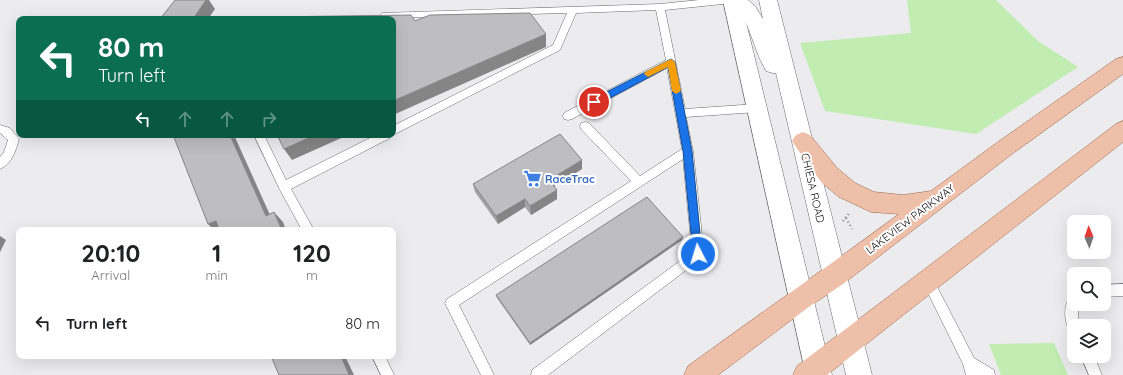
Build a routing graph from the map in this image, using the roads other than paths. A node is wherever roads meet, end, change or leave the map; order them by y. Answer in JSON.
{"nodes":[{"id":1,"x":732,"y":0,"type":"edge"},
{"id":2,"x":768,"y":0,"type":"edge"},
{"id":3,"x":660,"y":7,"type":"junction"},
{"id":4,"x":573,"y":9,"type":"junction"},
{"id":5,"x":375,"y":16,"type":"edge"},
{"id":6,"x":671,"y":62,"type":"junction"},
{"id":7,"x":1123,"y":64,"type":"edge"},
{"id":8,"x":791,"y":94,"type":"junction"},
{"id":9,"x":757,"y":108,"type":"junction"},
{"id":10,"x":681,"y":113,"type":"junction"},
{"id":11,"x":568,"y":116,"type":"dead end"},
{"id":12,"x":585,"y":126,"type":"dead end"},
{"id":13,"x":0,"y":129,"type":"edge"},
{"id":14,"x":396,"y":129,"type":"edge"},
{"id":15,"x":1123,"y":130,"type":"edge"},
{"id":16,"x":260,"y":138,"type":"edge"},
{"id":17,"x":380,"y":138,"type":"edge"},
{"id":18,"x":802,"y":141,"type":"junction"},
{"id":19,"x":688,"y":151,"type":"junction"},
{"id":20,"x":0,"y":164,"type":"edge"},
{"id":21,"x":639,"y":182,"type":"junction"},
{"id":22,"x":284,"y":187,"type":"junction"},
{"id":23,"x":937,"y":199,"type":"junction"},
{"id":24,"x":306,"y":227,"type":"edge"},
{"id":25,"x":834,"y":276,"type":"junction"},
{"id":26,"x":928,"y":281,"type":"junction"},
{"id":27,"x":1123,"y":290,"type":"edge"},
{"id":28,"x":1111,"y":291,"type":"edge"},
{"id":29,"x":801,"y":298,"type":"junction"},
{"id":30,"x":850,"y":342,"type":"junction"},
{"id":31,"x":380,"y":359,"type":"edge"},
{"id":32,"x":1090,"y":363,"type":"edge"},
{"id":33,"x":971,"y":369,"type":"edge"},
{"id":34,"x":814,"y":372,"type":"edge"},
{"id":35,"x":388,"y":375,"type":"edge"},
{"id":36,"x":488,"y":375,"type":"edge"},
{"id":37,"x":537,"y":375,"type":"edge"},
{"id":38,"x":697,"y":375,"type":"edge"},
{"id":39,"x":859,"y":375,"type":"edge"},
{"id":40,"x":989,"y":375,"type":"edge"},
{"id":41,"x":1096,"y":375,"type":"edge"}],
"edges":[{"from":1,"to":3,"type":"lane"},
{"from":1,"to":8,"type":"main road"},
{"from":1,"to":9,"type":"main road"},
{"from":2,"to":8,"type":"main road","name":"CHIESA ROAD"},
{"from":3,"to":4,"type":"lane"},
{"from":3,"to":6,"type":"lane"},
{"from":4,"to":5,"type":"lane"},
{"from":4,"to":14,"type":"lane"},
{"from":6,"to":10,"type":"lane"},
{"from":6,"to":11,"type":"lane"},
{"from":7,"to":23,"type":"main road","name":"LAKEVIEW PARKWAY"},
{"from":8,"to":18,"type":"main road","name":"CHIESA ROAD"},
{"from":9,"to":10,"type":"lane"},
{"from":9,"to":29,"type":"main road"},
{"from":10,"to":19,"type":"lane"},
{"from":12,"to":21,"type":"lane"},
{"from":13,"to":20,"type":"lane"},
{"from":15,"to":26,"type":"main road"},
{"from":16,"to":22,"type":"lane"},
{"from":17,"to":22,"type":"lane"},
{"from":18,"to":23,"type":"main road"},
{"from":18,"to":25,"type":"main road","name":"CHIESA ROAD"},
{"from":19,"to":21,"type":"lane"},
{"from":19,"to":37,"type":"lane"},
{"from":21,"to":36,"type":"lane"},
{"from":22,"to":24,"type":"lane"},
{"from":23,"to":25,"type":"main road","name":"LAKEVIEW PARKWAY"},
{"from":25,"to":29,"type":"main road","name":"LAKEVIEW PARKWAY"},
{"from":25,"to":30,"type":"main road","name":"CHIESA ROAD"},
{"from":26,"to":30,"type":"main road"},
{"from":26,"to":33,"type":"lane"},
{"from":27,"to":28,"type":"lane"},
{"from":29,"to":34,"type":"main road"},
{"from":29,"to":38,"type":"main road","name":"LAKEVIEW PARKWAY"},
{"from":30,"to":34,"type":"main road"},
{"from":30,"to":39,"type":"main road","name":"CHIESA ROAD"},
{"from":31,"to":35,"type":"lane"},
{"from":32,"to":41,"type":"lane"},
{"from":33,"to":40,"type":"lane"}]}
